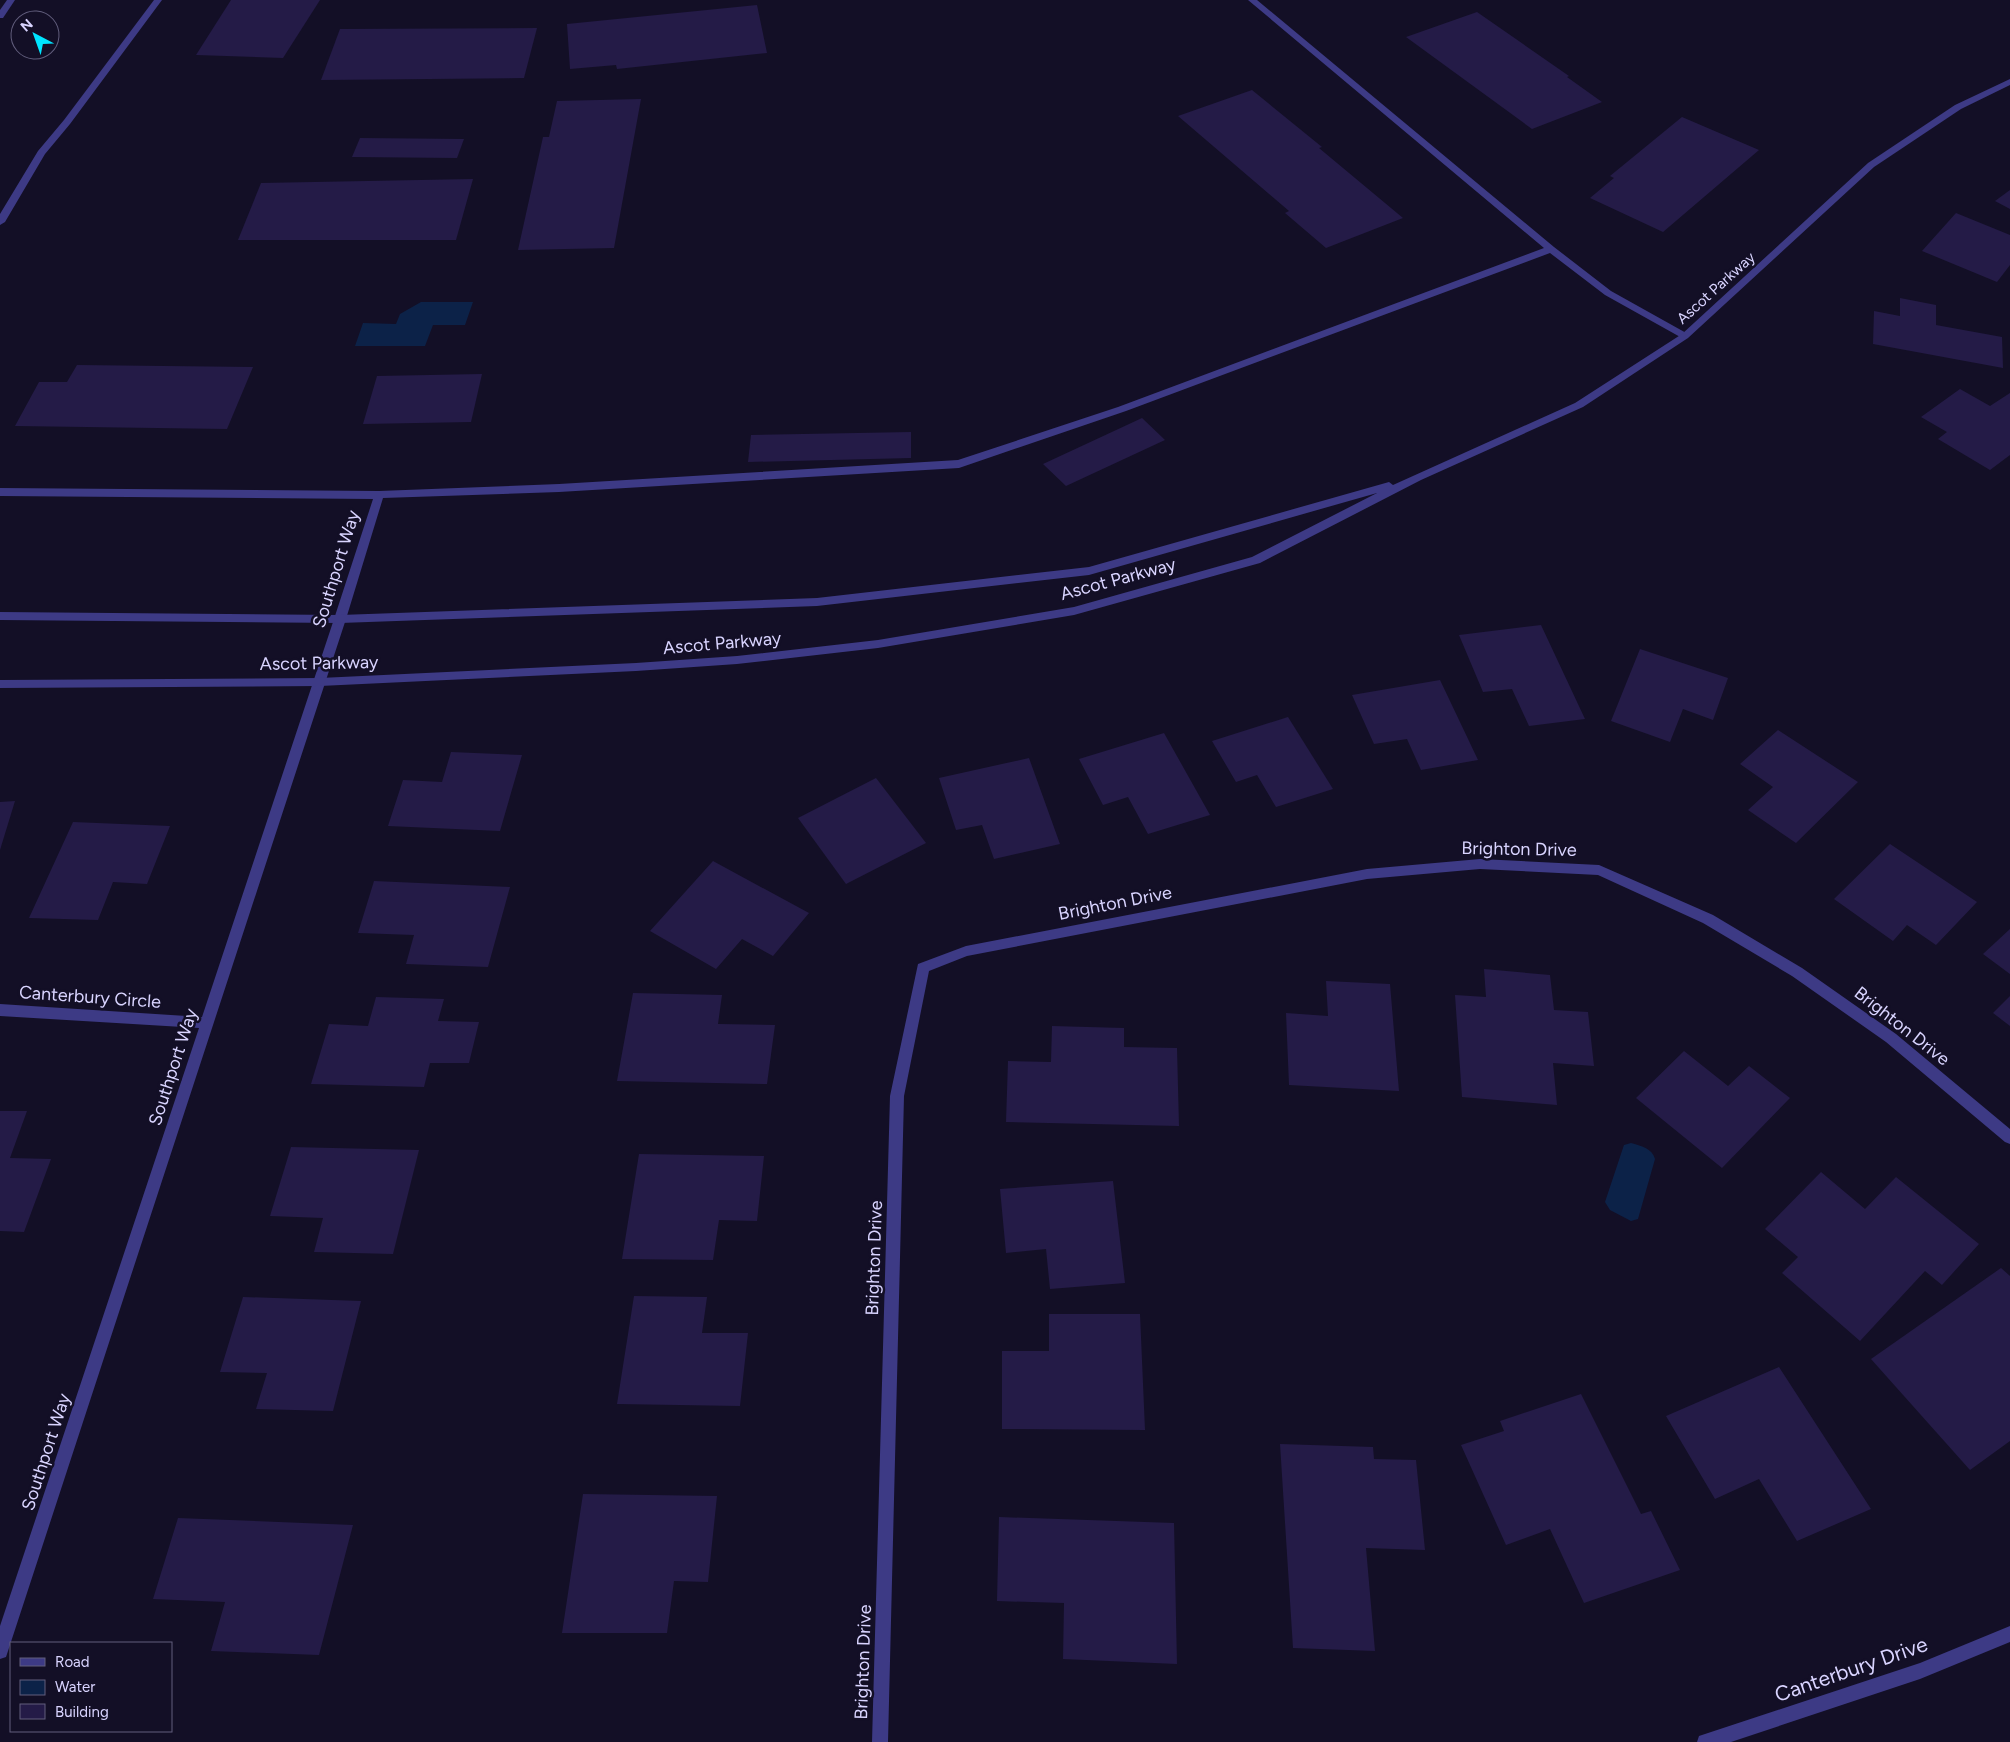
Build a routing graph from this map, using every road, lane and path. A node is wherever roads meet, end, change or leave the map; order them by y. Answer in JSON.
{"nodes":[{"id":1,"x":11,"y":0,"type":"edge"},
{"id":2,"x":158,"y":0,"type":"edge"},
{"id":3,"x":1252,"y":0,"type":"edge"},
{"id":4,"x":0,"y":16,"type":"edge"},
{"id":5,"x":2010,"y":82,"type":"edge"},
{"id":6,"x":0,"y":222,"type":"edge"},
{"id":7,"x":1551,"y":249,"type":"junction"},
{"id":8,"x":1685,"y":336,"type":"junction"},
{"id":9,"x":1418,"y":477,"type":"junction"},
{"id":10,"x":0,"y":492,"type":"edge"},
{"id":11,"x":379,"y":495,"type":"junction"},
{"id":12,"x":0,"y":616,"type":"edge"},
{"id":13,"x":340,"y":618,"type":"junction"},
{"id":14,"x":320,"y":682,"type":"junction"},
{"id":15,"x":0,"y":684,"type":"edge"},
{"id":16,"x":0,"y":1010,"type":"edge"},
{"id":17,"x":208,"y":1023,"type":"junction"},
{"id":18,"x":2010,"y":1138,"type":"edge"},
{"id":19,"x":2010,"y":1634,"type":"edge"},
{"id":20,"x":0,"y":1651,"type":"edge"},
{"id":21,"x":880,"y":1742,"type":"edge"},
{"id":22,"x":1704,"y":1742,"type":"edge"}],
"edges":[{"from":1,"to":4,"type":"street"},
{"from":2,"to":6,"type":"street"},
{"from":3,"to":7,"type":"street"},
{"from":5,"to":8,"type":"street","name":"Ascot Parkway"},
{"from":7,"to":8,"type":"street"},
{"from":7,"to":11,"type":"street"},
{"from":8,"to":9,"type":"street","name":"Ascot Parkway"},
{"from":9,"to":13,"type":"street","name":"Ascot Parkway"},
{"from":9,"to":14,"type":"street","name":"Ascot Parkway"},
{"from":10,"to":11,"type":"street"},
{"from":11,"to":13,"type":"street","name":"Southport Way"},
{"from":12,"to":13,"type":"street","name":"Ascot Parkway"},
{"from":13,"to":14,"type":"street","name":"Southport Way"},
{"from":14,"to":15,"type":"street","name":"Ascot Parkway"},
{"from":14,"to":17,"type":"street","name":"Southport Way"},
{"from":16,"to":17,"type":"street","name":"Canterbury Circle"},
{"from":17,"to":20,"type":"street","name":"Southport Way"},
{"from":18,"to":21,"type":"street","name":"Brighton Drive"},
{"from":19,"to":22,"type":"street","name":"Canterbury Drive"}]}
